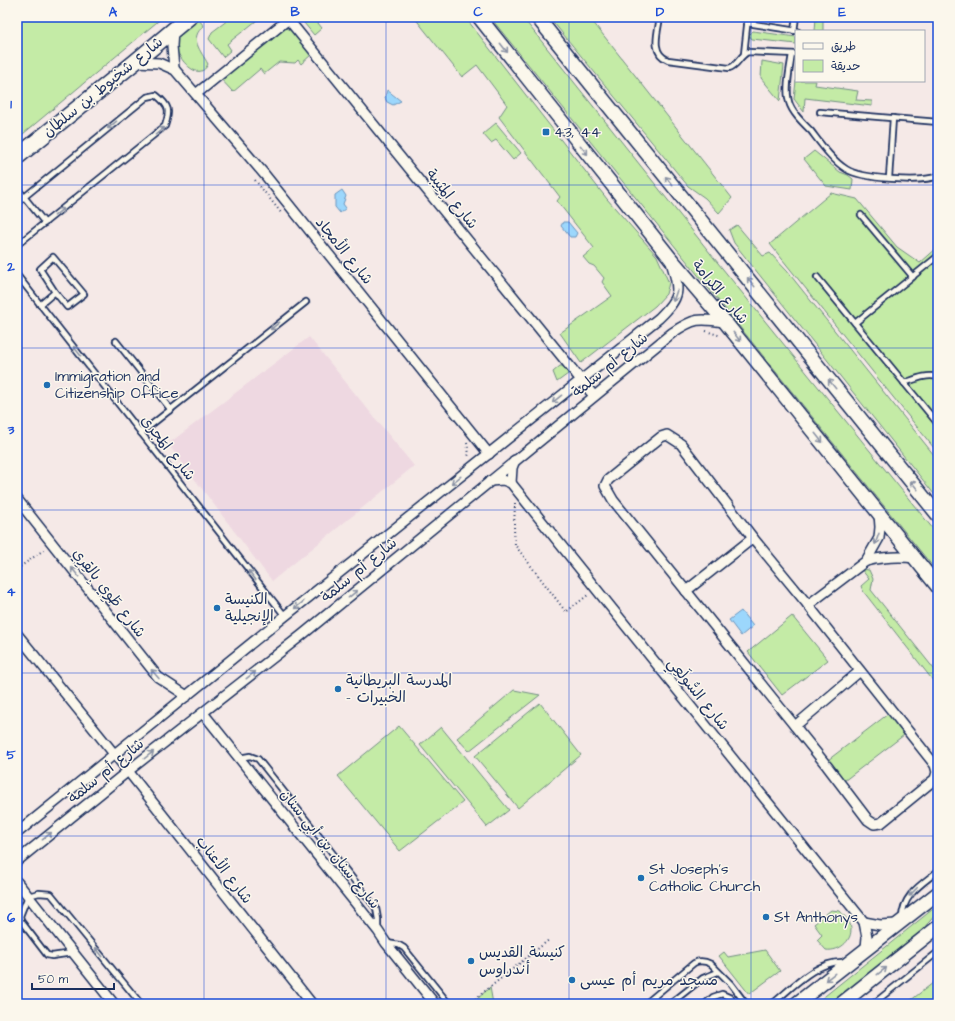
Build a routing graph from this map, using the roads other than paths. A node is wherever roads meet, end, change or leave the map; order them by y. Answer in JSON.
{"nodes":[{"id":1,"x":189,"y":17,"type":"edge"},
{"id":2,"x":479,"y":17,"type":"edge"},
{"id":3,"x":537,"y":17,"type":"edge"},
{"id":4,"x":660,"y":17,"type":"edge"},
{"id":5,"x":748,"y":17,"type":"edge"},
{"id":6,"x":796,"y":17,"type":"edge"},
{"id":7,"x":289,"y":18,"type":"edge"},
{"id":8,"x":747,"y":24,"type":"junction"},
{"id":9,"x":796,"y":30,"type":"edge"},
{"id":10,"x":173,"y":31,"type":"junction"},
{"id":11,"x":795,"y":31,"type":"edge"},
{"id":12,"x":744,"y":54,"type":"junction"},
{"id":13,"x":794,"y":54,"type":"edge"},
{"id":14,"x":136,"y":62,"type":"junction"},
{"id":15,"x":174,"y":68,"type":"junction"},
{"id":16,"x":196,"y":94,"type":"junction"},
{"id":17,"x":820,"y":112,"type":"dead end"},
{"id":18,"x":893,"y":118,"type":"junction"},
{"id":19,"x":938,"y":122,"type":"edge"},
{"id":20,"x":17,"y":157,"type":"edge"},
{"id":21,"x":938,"y":176,"type":"edge"},
{"id":22,"x":889,"y":178,"type":"junction"},
{"id":23,"x":17,"y":188,"type":"edge"},
{"id":24,"x":24,"y":197,"type":"junction"},
{"id":25,"x":17,"y":203,"type":"edge"},
{"id":26,"x":861,"y":216,"type":"dead end"},
{"id":27,"x":45,"y":223,"type":"junction"},
{"id":28,"x":17,"y":245,"type":"edge"},
{"id":29,"x":938,"y":256,"type":"edge"},
{"id":30,"x":670,"y":259,"type":"junction"},
{"id":31,"x":17,"y":275,"type":"edge"},
{"id":32,"x":913,"y":276,"type":"junction"},
{"id":33,"x":817,"y":277,"type":"dead end"},
{"id":34,"x":55,"y":292,"type":"junction"},
{"id":35,"x":306,"y":302,"type":"dead end"},
{"id":36,"x":40,"y":304,"type":"junction"},
{"id":37,"x":725,"y":322,"type":"junction"},
{"id":38,"x":855,"y":324,"type":"junction"},
{"id":39,"x":116,"y":341,"type":"dead end"},
{"id":40,"x":938,"y":377,"type":"edge"},
{"id":41,"x":581,"y":380,"type":"junction"},
{"id":42,"x":904,"y":383,"type":"junction"},
{"id":43,"x":594,"y":396,"type":"junction"},
{"id":44,"x":170,"y":410,"type":"junction"},
{"id":45,"x":938,"y":424,"type":"edge"},
{"id":46,"x":141,"y":433,"type":"junction"},
{"id":47,"x":489,"y":454,"type":"junction"},
{"id":48,"x":515,"y":460,"type":"junction"},
{"id":49,"x":490,"y":480,"type":"junction"},
{"id":50,"x":511,"y":483,"type":"junction"},
{"id":51,"x":17,"y":499,"type":"edge"},
{"id":52,"x":879,"y":514,"type":"junction"},
{"id":53,"x":938,"y":515,"type":"edge"},
{"id":54,"x":753,"y":538,"type":"junction"},
{"id":55,"x":915,"y":558,"type":"junction"},
{"id":56,"x":866,"y":561,"type":"junction"},
{"id":57,"x":938,"y":587,"type":"edge"},
{"id":58,"x":686,"y":591,"type":"junction"},
{"id":59,"x":808,"y":605,"type":"junction"},
{"id":60,"x":285,"y":616,"type":"junction"},
{"id":61,"x":17,"y":634,"type":"edge"},
{"id":62,"x":860,"y":671,"type":"junction"},
{"id":63,"x":187,"y":696,"type":"junction"},
{"id":64,"x":203,"y":713,"type":"junction"},
{"id":65,"x":795,"y":726,"type":"junction"},
{"id":66,"x":113,"y":754,"type":"junction"},
{"id":67,"x":238,"y":758,"type":"junction"},
{"id":68,"x":128,"y":771,"type":"junction"},
{"id":69,"x":17,"y":833,"type":"edge"},
{"id":70,"x":17,"y":861,"type":"edge"},
{"id":71,"x":938,"y":871,"type":"edge"},
{"id":72,"x":17,"y":882,"type":"edge"},
{"id":73,"x":938,"y":893,"type":"edge"},
{"id":74,"x":28,"y":896,"type":"junction"},
{"id":75,"x":864,"y":922,"type":"junction"},
{"id":76,"x":899,"y":922,"type":"junction"},
{"id":77,"x":938,"y":927,"type":"edge"},
{"id":78,"x":378,"y":931,"type":"junction"},
{"id":79,"x":386,"y":943,"type":"junction"},
{"id":80,"x":866,"y":948,"type":"junction"},
{"id":81,"x":938,"y":952,"type":"edge"},
{"id":82,"x":72,"y":953,"type":"junction"},
{"id":83,"x":848,"y":962,"type":"junction"},
{"id":84,"x":718,"y":972,"type":"junction"},
{"id":85,"x":114,"y":1004,"type":"edge"},
{"id":86,"x":141,"y":1004,"type":"edge"},
{"id":87,"x":312,"y":1004,"type":"edge"},
{"id":88,"x":435,"y":1004,"type":"edge"},
{"id":89,"x":449,"y":1004,"type":"edge"},
{"id":90,"x":645,"y":1004,"type":"edge"},
{"id":91,"x":670,"y":1004,"type":"edge"},
{"id":92,"x":705,"y":1004,"type":"edge"},
{"id":93,"x":734,"y":1004,"type":"edge"},
{"id":94,"x":746,"y":1004,"type":"edge"},
{"id":95,"x":772,"y":1004,"type":"edge"},
{"id":96,"x":796,"y":1004,"type":"edge"},
{"id":97,"x":841,"y":1004,"type":"edge"},
{"id":98,"x":873,"y":1004,"type":"edge"}],
"edges":[{"from":1,"to":10,"type":"main road","name":"شارع شخبوط بن سلطان"},
{"from":2,"to":30,"type":"main road","name":"شارع الكرامة","one_way":true},
{"from":53,"to":3,"type":"main road","name":"شارع الكرامة","one_way":true},
{"from":4,"to":12,"type":"lane"},
{"from":5,"to":8,"type":"lane"},
{"from":6,"to":9,"type":"lane"},
{"from":7,"to":16,"type":"street"},
{"from":7,"to":41,"type":"street","name":"شارع المِثِيبة"},
{"from":8,"to":11,"type":"lane"},
{"from":8,"to":12,"type":"lane"},
{"from":10,"to":14,"type":"main road","name":"شارع شخبوط بن سلطان"},
{"from":10,"to":15,"type":"street"},
{"from":12,"to":13,"type":"lane"},
{"from":13,"to":22,"type":"lane"},
{"from":14,"to":15,"type":"street"},
{"from":14,"to":20,"type":"main road","name":"شارع شخبوط بن سلطان"},
{"from":15,"to":16,"type":"street","name":"شارع الأمجاد"},
{"from":16,"to":47,"type":"street","name":"شارع الأمجاد"},
{"from":17,"to":18,"type":"lane"},
{"from":18,"to":19,"type":"lane"},
{"from":18,"to":22,"type":"lane"},
{"from":21,"to":22,"type":"lane"},
{"from":23,"to":24,"type":"lane"},
{"from":24,"to":25,"type":"lane"},
{"from":24,"to":27,"type":"lane"},
{"from":27,"to":24,"type":"lane","one_way":true},
{"from":26,"to":32,"type":"lane"},
{"from":27,"to":28,"type":"lane"},
{"from":29,"to":32,"type":"lane"},
{"from":30,"to":37,"type":"main road","name":"شارع الكرامة"},
{"from":30,"to":41,"type":"street","name":"شارع أم سلمة","one_way":true},
{"from":31,"to":36,"type":"lane","name":"شارع المَجرى"},
{"from":32,"to":38,"type":"lane"},
{"from":33,"to":38,"type":"lane"},
{"from":34,"to":34,"type":"lane"},
{"from":34,"to":36,"type":"lane"},
{"from":35,"to":44,"type":"lane","one_way":true},
{"from":46,"to":36,"type":"lane","name":"شارع المَجرى","one_way":true},
{"from":37,"to":43,"type":"street","name":"شارع أم سلمة"},
{"from":37,"to":52,"type":"main road","name":"شارع الكرامة","one_way":true},
{"from":38,"to":42,"type":"lane"},
{"from":39,"to":44,"type":"lane"},
{"from":40,"to":42,"type":"lane"},
{"from":41,"to":43,"type":"street","name":"شارع المِثِيبة"},
{"from":41,"to":47,"type":"street","name":"شارع أم سلمة","one_way":true},
{"from":42,"to":45,"type":"lane"},
{"from":43,"to":48,"type":"street","name":"شارع أم سلمة"},
{"from":44,"to":46,"type":"lane"},
{"from":60,"to":46,"type":"lane","name":"شارع المَجرى","one_way":true},
{"from":47,"to":60,"type":"street","name":"شارع أم سلمة","one_way":true},
{"from":48,"to":49,"type":"street","name":"شارع أم سلمة"},
{"from":48,"to":50,"type":"street"},
{"from":49,"to":50,"type":"street"},
{"from":64,"to":49,"type":"street","name":"شارع أم سلمة","one_way":true},
{"from":50,"to":75,"type":"street","name":"شارع السُّولَعِي"},
{"from":63,"to":51,"type":"street","name":"شارع طَوِي بِالقِرِي","one_way":true},
{"from":52,"to":55,"type":"main road","name":"شارع الكرامة"},
{"from":52,"to":56,"type":"street","one_way":true},
{"from":54,"to":58,"type":"street"},
{"from":54,"to":58,"type":"street"},
{"from":54,"to":59,"type":"street"},
{"from":55,"to":56,"type":"street"},
{"from":55,"to":57,"type":"main road","name":"شارع الكرامة"},
{"from":56,"to":59,"type":"street"},
{"from":58,"to":65,"type":"street"},
{"from":59,"to":62,"type":"street"},
{"from":60,"to":63,"type":"street","name":"شارع أم سلمة"},
{"from":61,"to":66,"type":"street","name":"شارع الأعناب"},
{"from":62,"to":65,"type":"street"},
{"from":62,"to":65,"type":"street"},
{"from":63,"to":66,"type":"street","name":"شارع أم سلمة"},
{"from":64,"to":67,"type":"street","name":"شارع سنان بن أبي سنان"},
{"from":68,"to":64,"type":"street","name":"شارع أم سلمة","one_way":true},
{"from":66,"to":68,"type":"street","name":"شارع الأعناب"},
{"from":66,"to":69,"type":"street","name":"شارع أم سلمة"},
{"from":67,"to":78,"type":"street","name":"شارع سنان بن أبي سنان"},
{"from":67,"to":78,"type":"lane"},
{"from":70,"to":68,"type":"street","name":"شارع أم سلمة","one_way":true},
{"from":68,"to":87,"type":"street","name":"شارع الأعناب"},
{"from":71,"to":76,"type":"lane","one_way":true},
{"from":72,"to":74,"type":"street"},
{"from":73,"to":76,"type":"main road"},
{"from":74,"to":82,"type":"street"},
{"from":74,"to":82,"type":"lane"},
{"from":86,"to":74,"type":"lane","one_way":true},
{"from":75,"to":76,"type":"street"},
{"from":75,"to":80,"type":"street"},
{"from":76,"to":80,"type":"main road"},
{"from":97,"to":77,"type":"main road","one_way":true},
{"from":78,"to":79,"type":"street","name":"شارع سنان بن أبي سنان"},
{"from":79,"to":88,"type":"street","name":"شارع سنان بن أبي سنان"},
{"from":79,"to":89,"type":"lane"},
{"from":80,"to":83,"type":"main road"},
{"from":81,"to":98,"type":"lane"},
{"from":82,"to":85,"type":"street"},
{"from":83,"to":95,"type":"lane"},
{"from":83,"to":96,"type":"main road","one_way":true},
{"from":84,"to":90,"type":"lane"},
{"from":84,"to":91,"type":"lane"},
{"from":84,"to":94,"type":"lane"},
{"from":92,"to":93,"type":"lane"}]}
